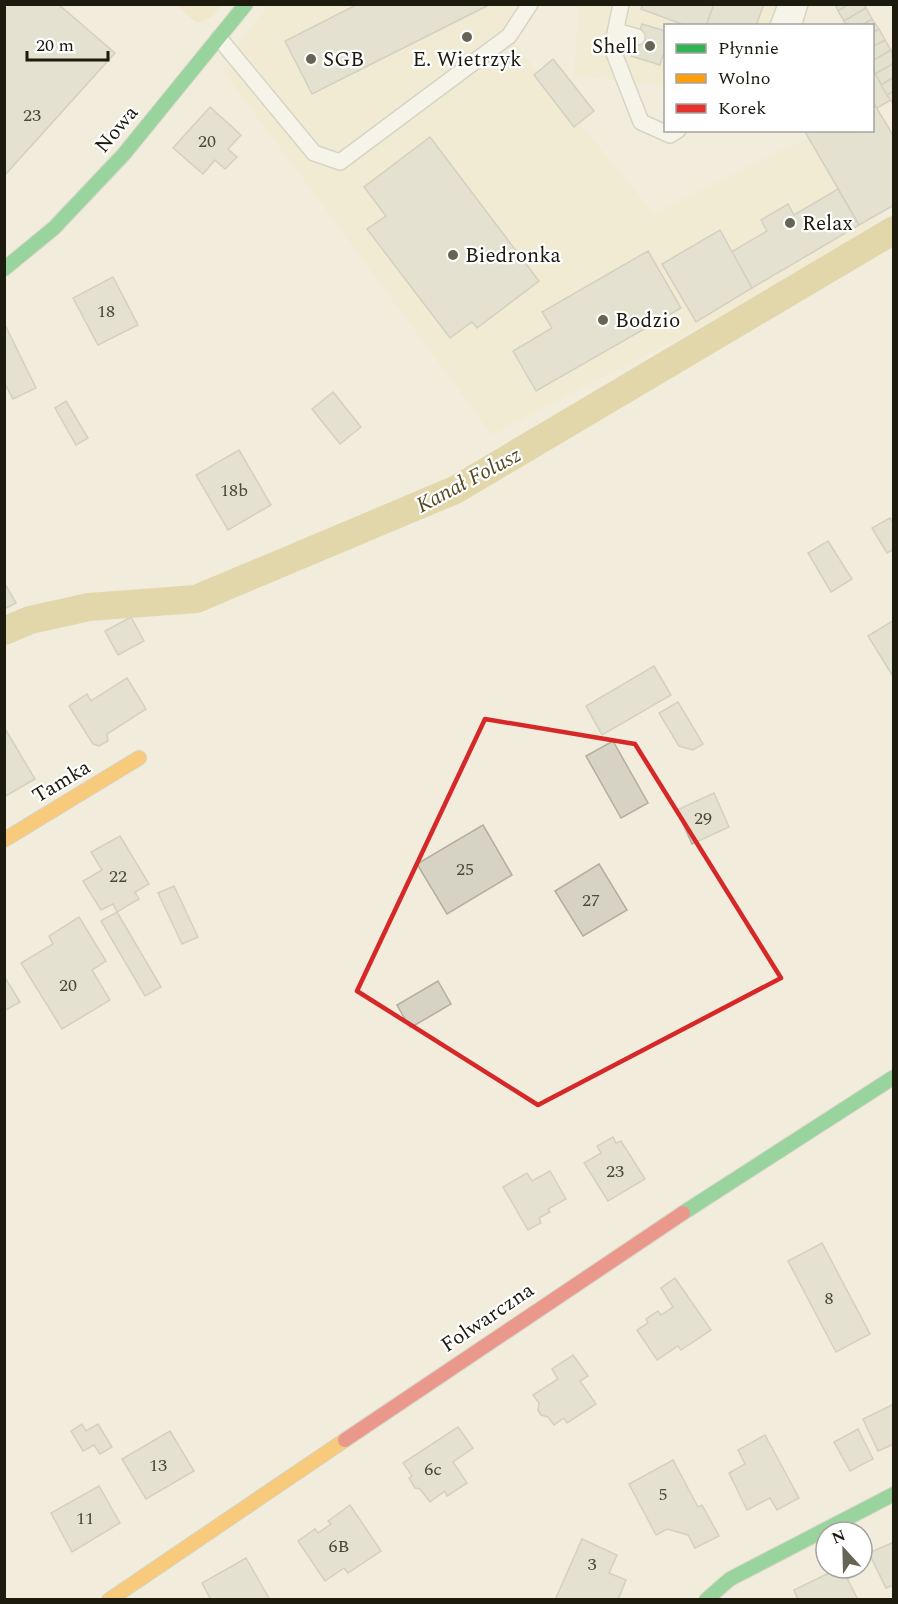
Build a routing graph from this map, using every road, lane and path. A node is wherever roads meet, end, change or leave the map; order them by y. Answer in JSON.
{"nodes":[{"id":1,"x":246,"y":4,"type":"edge"},
{"id":2,"x":530,"y":4,"type":"edge"},
{"id":3,"x":621,"y":4,"type":"edge"},
{"id":4,"x":786,"y":4,"type":"edge"},
{"id":5,"x":800,"y":4,"type":"edge"},
{"id":6,"x":779,"y":24,"type":"edge"},
{"id":7,"x":794,"y":24,"type":"edge"},
{"id":8,"x":616,"y":31,"type":"junction"},
{"id":9,"x":637,"y":37,"type":"dead end"},
{"id":10,"x":219,"y":38,"type":"junction"},
{"id":11,"x":675,"y":132,"type":"edge"},
{"id":12,"x":4,"y":269,"type":"edge"},
{"id":13,"x":138,"y":758,"type":"dead end"},
{"id":14,"x":4,"y":840,"type":"edge"},
{"id":15,"x":894,"y":1077,"type":"edge"},
{"id":16,"x":894,"y":1494,"type":"edge"},
{"id":17,"x":109,"y":1599,"type":"edge"},
{"id":18,"x":706,"y":1599,"type":"edge"}],
"edges":[{"from":1,"to":10,"type":"street","name":"Nowa"},
{"from":2,"to":10,"type":"lane"},
{"from":3,"to":8,"type":"lane"},
{"from":4,"to":6,"type":"lane"},
{"from":5,"to":7,"type":"lane"},
{"from":8,"to":9,"type":"lane"},
{"from":8,"to":11,"type":"lane"},
{"from":10,"to":12,"type":"street","name":"Nowa"},
{"from":13,"to":14,"type":"street","name":"Tamka"},
{"from":15,"to":17,"type":"street","name":"Folwarczna"},
{"from":16,"to":18,"type":"street"}]}
